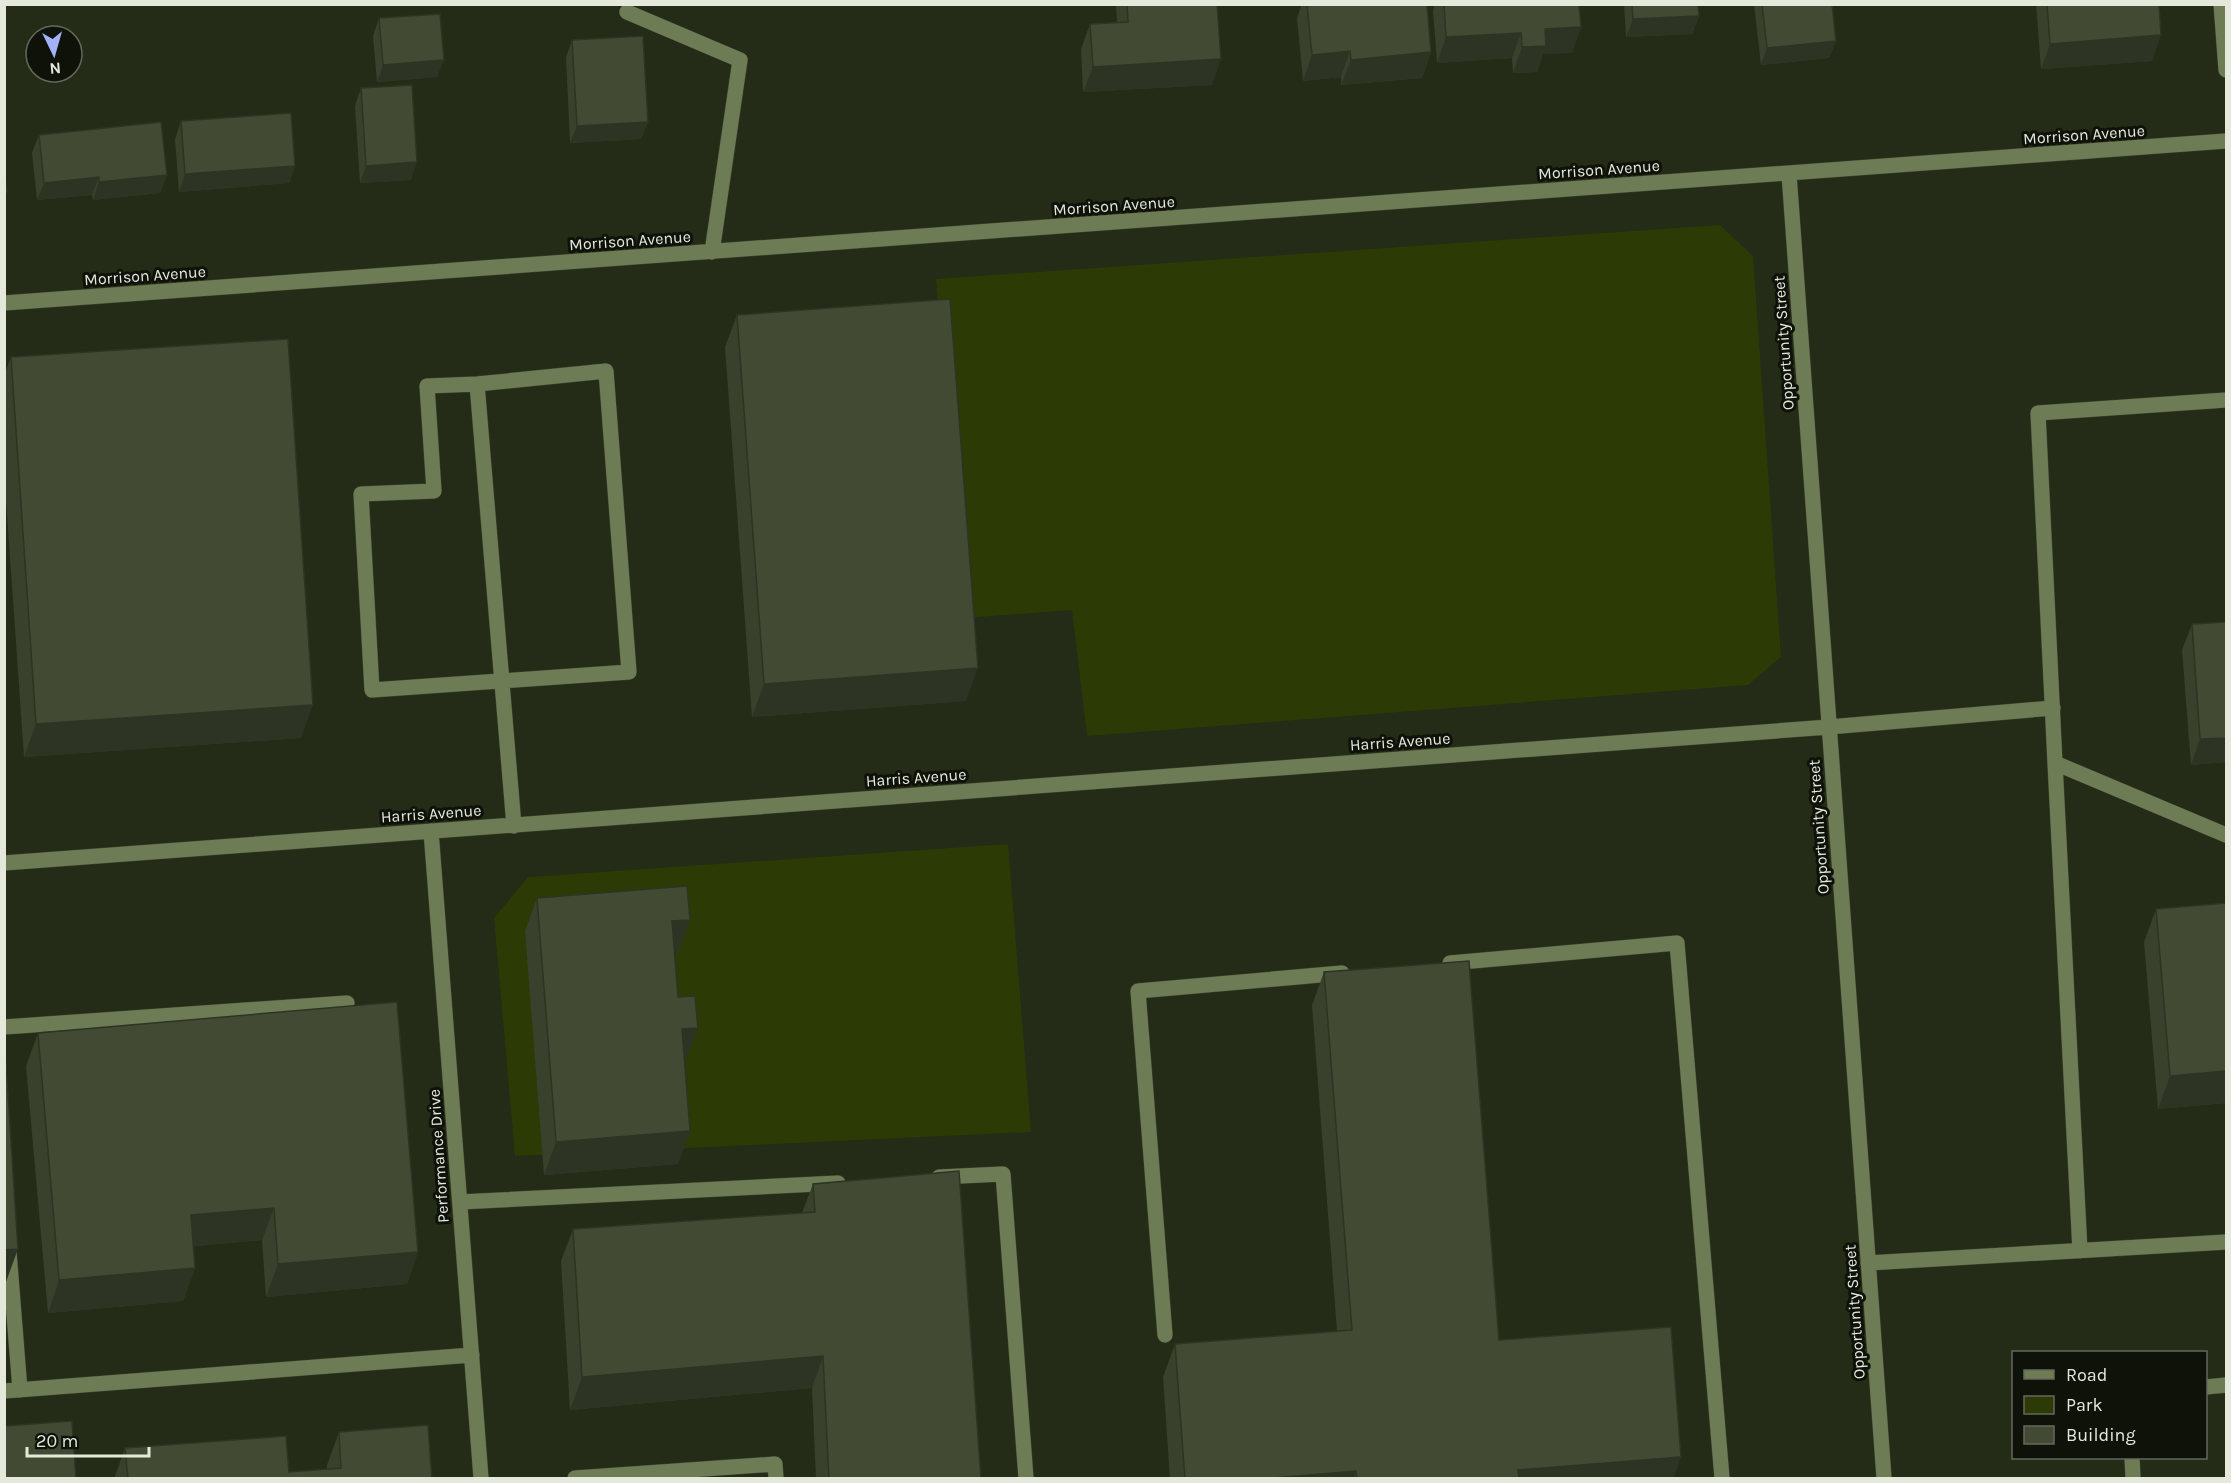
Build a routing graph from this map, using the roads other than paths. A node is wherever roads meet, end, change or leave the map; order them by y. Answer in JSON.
{"nodes":[{"id":1,"x":2221,"y":4,"type":"edge"},
{"id":2,"x":627,"y":12,"type":"dead end"},
{"id":3,"x":2226,"y":70,"type":"edge"},
{"id":4,"x":2226,"y":141,"type":"edge"},
{"id":5,"x":1789,"y":174,"type":"junction"},
{"id":6,"x":712,"y":252,"type":"junction"},
{"id":7,"x":4,"y":303,"type":"edge"},
{"id":8,"x":477,"y":384,"type":"junction"},
{"id":9,"x":2226,"y":400,"type":"edge"},
{"id":10,"x":502,"y":681,"type":"junction"},
{"id":11,"x":2053,"y":708,"type":"junction"},
{"id":12,"x":1829,"y":727,"type":"junction"},
{"id":13,"x":2055,"y":763,"type":"junction"},
{"id":14,"x":514,"y":825,"type":"junction"},
{"id":15,"x":431,"y":831,"type":"junction"},
{"id":16,"x":2226,"y":835,"type":"edge"},
{"id":17,"x":4,"y":863,"type":"edge"},
{"id":18,"x":1431,"y":965,"type":"edge"},
{"id":19,"x":1361,"y":971,"type":"edge"},
{"id":20,"x":346,"y":1003,"type":"dead end"},
{"id":21,"x":4,"y":1027,"type":"edge"},
{"id":22,"x":921,"y":1178,"type":"edge"},
{"id":23,"x":850,"y":1182,"type":"edge"},
{"id":24,"x":460,"y":1202,"type":"junction"},
{"id":25,"x":8,"y":1237,"type":"edge"},
{"id":26,"x":2226,"y":1242,"type":"edge"},
{"id":27,"x":2080,"y":1251,"type":"junction"},
{"id":28,"x":1868,"y":1263,"type":"junction"},
{"id":29,"x":1165,"y":1335,"type":"dead end"},
{"id":30,"x":472,"y":1355,"type":"junction"},
{"id":31,"x":2226,"y":1385,"type":"edge"},
{"id":32,"x":2207,"y":1387,"type":"edge"},
{"id":33,"x":20,"y":1390,"type":"junction"},
{"id":34,"x":4,"y":1391,"type":"edge"},
{"id":35,"x":2132,"y":1459,"type":"edge"},
{"id":36,"x":481,"y":1479,"type":"edge"},
{"id":37,"x":575,"y":1479,"type":"edge"},
{"id":38,"x":776,"y":1479,"type":"edge"},
{"id":39,"x":1026,"y":1479,"type":"edge"},
{"id":40,"x":1722,"y":1479,"type":"edge"},
{"id":41,"x":1884,"y":1479,"type":"edge"},
{"id":42,"x":2133,"y":1479,"type":"edge"}],
"edges":[{"from":1,"to":3,"type":"street"},
{"from":2,"to":6,"type":"street"},
{"from":4,"to":5,"type":"street","name":"Morrison Avenue"},
{"from":5,"to":6,"type":"street","name":"Morrison Avenue"},
{"from":5,"to":12,"type":"street","name":"Opportunity Street"},
{"from":6,"to":7,"type":"street","name":"Morrison Avenue"},
{"from":8,"to":10,"type":"street"},
{"from":8,"to":10,"type":"street"},
{"from":8,"to":10,"type":"street"},
{"from":9,"to":11,"type":"street"},
{"from":10,"to":14,"type":"street"},
{"from":11,"to":12,"type":"street","name":"Harris Avenue"},
{"from":11,"to":13,"type":"street"},
{"from":12,"to":14,"type":"street","name":"Harris Avenue"},
{"from":12,"to":28,"type":"street","name":"Opportunity Street"},
{"from":13,"to":16,"type":"street"},
{"from":13,"to":27,"type":"street"},
{"from":14,"to":15,"type":"street","name":"Harris Avenue"},
{"from":15,"to":17,"type":"street","name":"Harris Avenue"},
{"from":15,"to":24,"type":"street","name":"Performance Drive"},
{"from":18,"to":40,"type":"street"},
{"from":19,"to":29,"type":"street"},
{"from":20,"to":21,"type":"street"},
{"from":22,"to":39,"type":"street"},
{"from":23,"to":24,"type":"street"},
{"from":24,"to":30,"type":"street","name":"Performance Drive"},
{"from":25,"to":33,"type":"street"},
{"from":26,"to":27,"type":"street"},
{"from":27,"to":28,"type":"street"},
{"from":28,"to":41,"type":"street","name":"Opportunity Street"},
{"from":30,"to":33,"type":"street"},
{"from":30,"to":36,"type":"street","name":"Performance Drive"},
{"from":31,"to":32,"type":"street"},
{"from":33,"to":34,"type":"street"},
{"from":35,"to":42,"type":"street"},
{"from":37,"to":38,"type":"street"}]}
